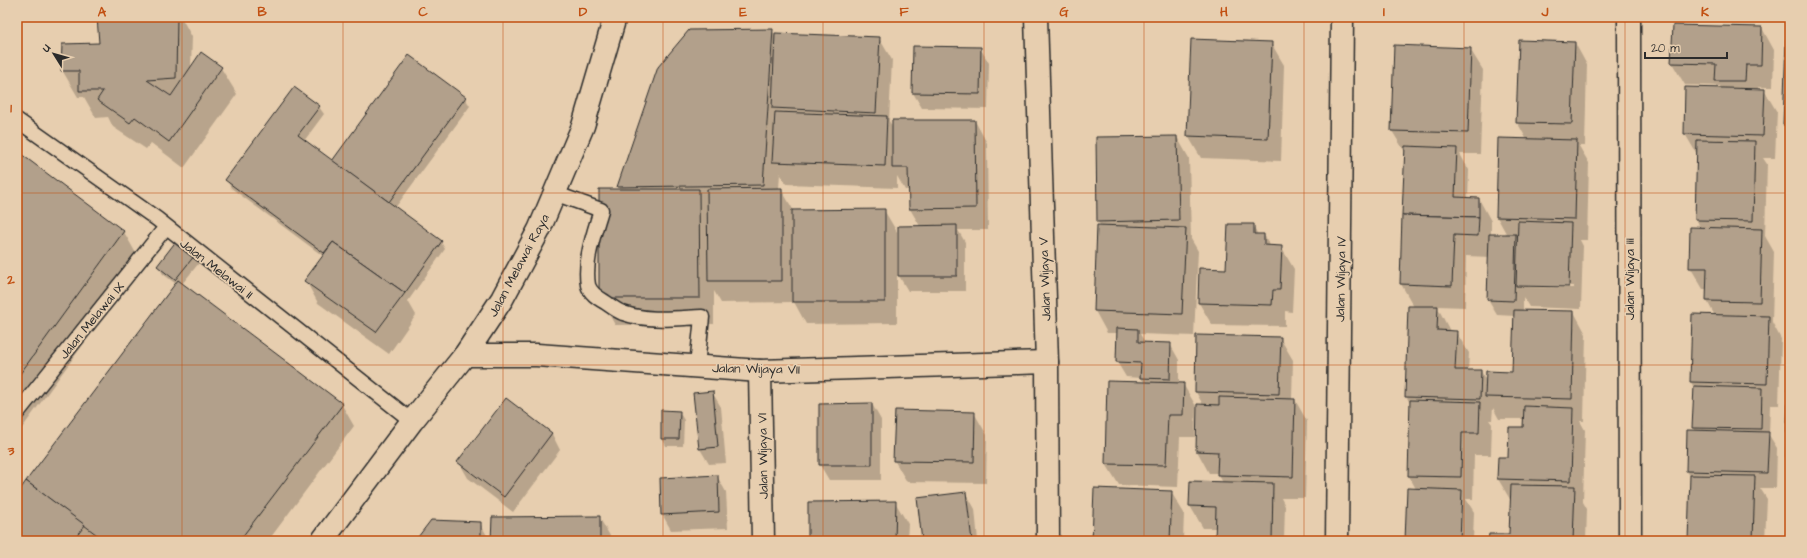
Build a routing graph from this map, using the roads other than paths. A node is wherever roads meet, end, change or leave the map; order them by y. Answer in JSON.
{"nodes":[{"id":1,"x":615,"y":17,"type":"edge"},
{"id":2,"x":1036,"y":17,"type":"edge"},
{"id":3,"x":1342,"y":17,"type":"edge"},
{"id":4,"x":1629,"y":17,"type":"edge"},
{"id":5,"x":17,"y":120,"type":"edge"},
{"id":6,"x":554,"y":193,"type":"junction"},
{"id":7,"x":166,"y":227,"type":"junction"},
{"id":8,"x":465,"y":355,"type":"junction"},
{"id":9,"x":1047,"y":362,"type":"junction"},
{"id":10,"x":696,"y":366,"type":"junction"},
{"id":11,"x":760,"y":370,"type":"junction"},
{"id":12,"x":17,"y":413,"type":"edge"},
{"id":13,"x":412,"y":421,"type":"junction"},
{"id":14,"x":322,"y":541,"type":"edge"},
{"id":15,"x":763,"y":541,"type":"edge"},
{"id":16,"x":1048,"y":541,"type":"edge"},
{"id":17,"x":1337,"y":541,"type":"edge"},
{"id":18,"x":1630,"y":541,"type":"edge"}],
"edges":[{"from":1,"to":6,"type":"street","name":"Jalan Melawai Raya"},
{"from":2,"to":9,"type":"street","name":"Jalan Wijaya V"},
{"from":3,"to":17,"type":"street","name":"Jalan Wijaya IV"},
{"from":4,"to":18,"type":"street","name":"Jalan Wijaya III"},
{"from":5,"to":7,"type":"lane","name":"Jalan Melawai II"},
{"from":6,"to":8,"type":"street","name":"Jalan Melawai Raya"},
{"from":6,"to":10,"type":"lane"},
{"from":7,"to":12,"type":"lane","name":"Jalan Melawai IX"},
{"from":7,"to":13,"type":"lane","name":"Jalan Melawai II"},
{"from":8,"to":10,"type":"street","name":"Jalan Wijaya VII"},
{"from":8,"to":13,"type":"street","name":"Jalan Melawai Raya"},
{"from":9,"to":11,"type":"street","name":"Jalan Wijaya VII"},
{"from":9,"to":16,"type":"street","name":"Jalan Wijaya V"},
{"from":10,"to":11,"type":"street","name":"Jalan Wijaya VII"},
{"from":11,"to":15,"type":"street","name":"Jalan Wijaya VI"},
{"from":13,"to":14,"type":"street","name":"Jalan Melawai Raya"}]}
